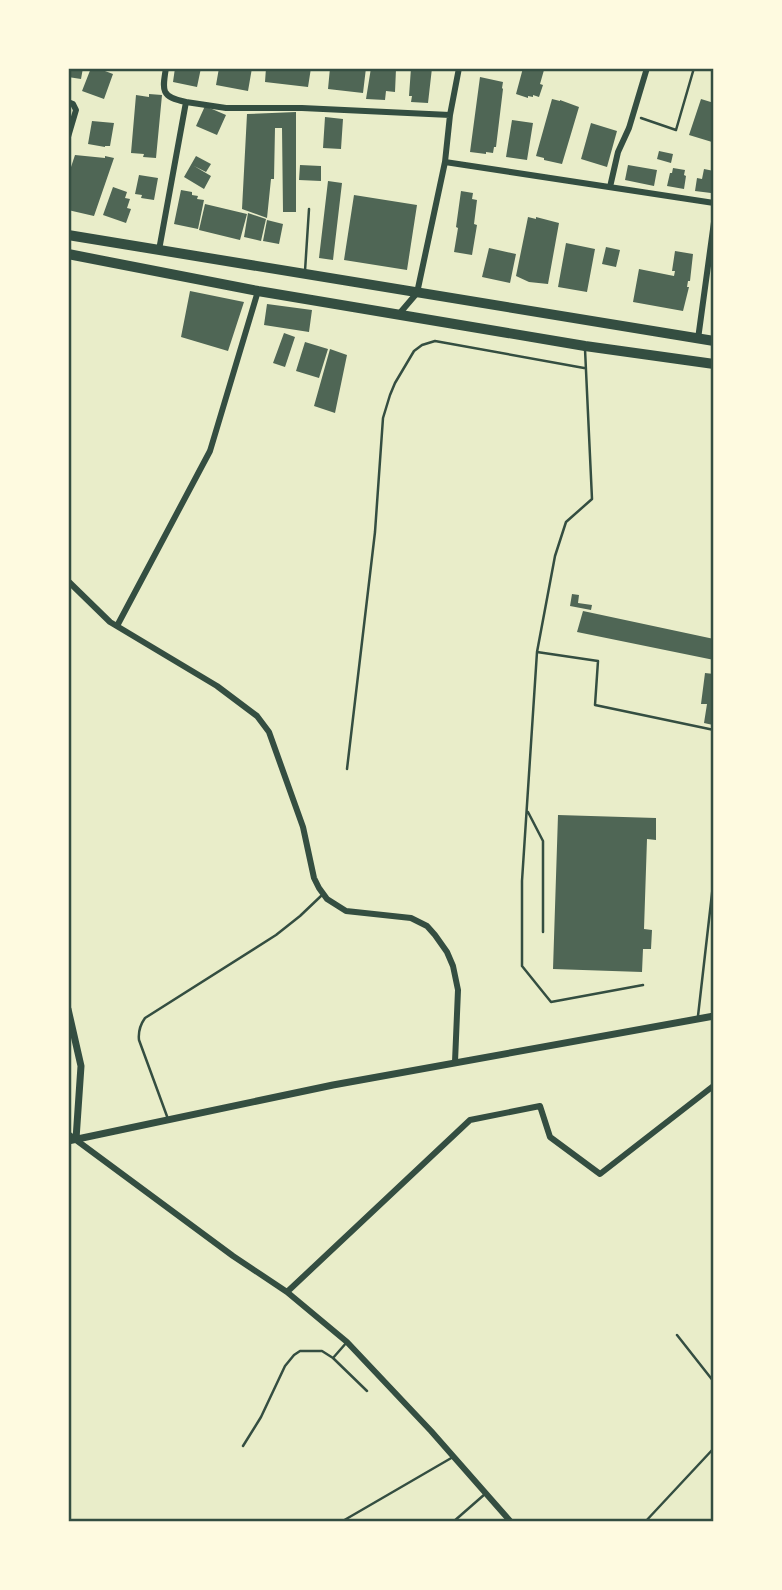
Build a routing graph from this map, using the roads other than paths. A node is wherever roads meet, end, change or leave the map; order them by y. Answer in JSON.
{"nodes":[{"id":1,"x":166,"y":68,"type":"edge"},
{"id":2,"x":459,"y":68,"type":"edge"},
{"id":3,"x":647,"y":68,"type":"edge"},
{"id":4,"x":68,"y":102,"type":"edge"},
{"id":5,"x":186,"y":102,"type":"junction"},
{"id":6,"x":450,"y":115,"type":"junction"},
{"id":7,"x":68,"y":137,"type":"edge"},
{"id":8,"x":445,"y":162,"type":"junction"},
{"id":9,"x":610,"y":187,"type":"junction"},
{"id":10,"x":714,"y":203,"type":"edge"},
{"id":11,"x":309,"y":209,"type":"dead end"},
{"id":12,"x":714,"y":222,"type":"edge"},
{"id":13,"x":68,"y":235,"type":"edge"},
{"id":14,"x":159,"y":250,"type":"junction"},
{"id":15,"x":68,"y":254,"type":"edge"},
{"id":16,"x":305,"y":274,"type":"junction"},
{"id":17,"x":258,"y":291,"type":"junction"},
{"id":18,"x":417,"y":293,"type":"junction"},
{"id":19,"x":398,"y":314,"type":"junction"},
{"id":20,"x":698,"y":339,"type":"junction"},
{"id":21,"x":714,"y":341,"type":"edge"},
{"id":22,"x":585,"y":346,"type":"junction"},
{"id":23,"x":714,"y":364,"type":"edge"},
{"id":24,"x":586,"y":368,"type":"junction"},
{"id":25,"x":68,"y":581,"type":"edge"},
{"id":26,"x":117,"y":626,"type":"junction"},
{"id":27,"x":537,"y":652,"type":"junction"},
{"id":28,"x":714,"y":730,"type":"edge"},
{"id":29,"x":347,"y":769,"type":"dead end"},
{"id":30,"x":526,"y":809,"type":"junction"},
{"id":31,"x":714,"y":876,"type":"edge"},
{"id":32,"x":324,"y":894,"type":"junction"},
{"id":33,"x":543,"y":932,"type":"dead end"},
{"id":34,"x":643,"y":985,"type":"dead end"},
{"id":35,"x":68,"y":1009,"type":"edge"},
{"id":36,"x":714,"y":1016,"type":"edge"},
{"id":37,"x":698,"y":1019,"type":"junction"},
{"id":38,"x":456,"y":1062,"type":"junction"},
{"id":39,"x":712,"y":1087,"type":"dead end"},
{"id":40,"x":169,"y":1120,"type":"junction"},
{"id":41,"x":68,"y":1134,"type":"edge"},
{"id":42,"x":72,"y":1140,"type":"edge"},
{"id":43,"x":287,"y":1292,"type":"junction"},
{"id":44,"x":677,"y":1335,"type":"dead end"},
{"id":45,"x":347,"y":1342,"type":"junction"},
{"id":46,"x":333,"y":1358,"type":"junction"},
{"id":47,"x":714,"y":1382,"type":"edge"},
{"id":48,"x":367,"y":1391,"type":"dead end"},
{"id":49,"x":243,"y":1446,"type":"dead end"},
{"id":50,"x":714,"y":1448,"type":"edge"},
{"id":51,"x":453,"y":1457,"type":"junction"},
{"id":52,"x":485,"y":1494,"type":"junction"},
{"id":53,"x":341,"y":1522,"type":"edge"},
{"id":54,"x":453,"y":1522,"type":"edge"},
{"id":55,"x":511,"y":1522,"type":"edge"},
{"id":56,"x":645,"y":1522,"type":"edge"}],
"edges":[{"from":1,"to":5,"type":"street"},
{"from":2,"to":6,"type":"street"},
{"from":3,"to":9,"type":"street"},
{"from":4,"to":7,"type":"street"},
{"from":5,"to":6,"type":"street"},
{"from":5,"to":14,"type":"street"},
{"from":6,"to":8,"type":"street"},
{"from":8,"to":9,"type":"street"},
{"from":8,"to":18,"type":"street"},
{"from":9,"to":10,"type":"street"},
{"from":11,"to":16,"type":"lane"},
{"from":12,"to":20,"type":"street"},
{"from":13,"to":14,"type":"main road"},
{"from":14,"to":16,"type":"main road"},
{"from":15,"to":17,"type":"main road"},
{"from":16,"to":18,"type":"main road"},
{"from":17,"to":19,"type":"main road"},
{"from":17,"to":26,"type":"street"},
{"from":18,"to":19,"type":"street"},
{"from":18,"to":20,"type":"main road"},
{"from":19,"to":22,"type":"main road"},
{"from":20,"to":21,"type":"main road"},
{"from":22,"to":23,"type":"main road"},
{"from":22,"to":24,"type":"lane"},
{"from":24,"to":27,"type":"lane"},
{"from":24,"to":29,"type":"lane"},
{"from":25,"to":26,"type":"street"},
{"from":26,"to":32,"type":"street"},
{"from":27,"to":28,"type":"lane"},
{"from":27,"to":30,"type":"lane"},
{"from":30,"to":33,"type":"lane"},
{"from":30,"to":34,"type":"lane"},
{"from":31,"to":37,"type":"lane"},
{"from":32,"to":38,"type":"street"},
{"from":32,"to":40,"type":"lane"},
{"from":35,"to":42,"type":"street"},
{"from":36,"to":37,"type":"street"},
{"from":37,"to":38,"type":"street"},
{"from":38,"to":40,"type":"street"},
{"from":39,"to":43,"type":"street"},
{"from":40,"to":42,"type":"street"},
{"from":41,"to":42,"type":"street"},
{"from":42,"to":43,"type":"street"},
{"from":43,"to":45,"type":"street"},
{"from":44,"to":47,"type":"lane"},
{"from":45,"to":46,"type":"lane"},
{"from":45,"to":51,"type":"street"},
{"from":46,"to":48,"type":"lane"},
{"from":46,"to":49,"type":"lane"},
{"from":50,"to":56,"type":"lane"},
{"from":51,"to":52,"type":"street"},
{"from":51,"to":53,"type":"lane"},
{"from":52,"to":54,"type":"lane"},
{"from":52,"to":55,"type":"street"}]}
